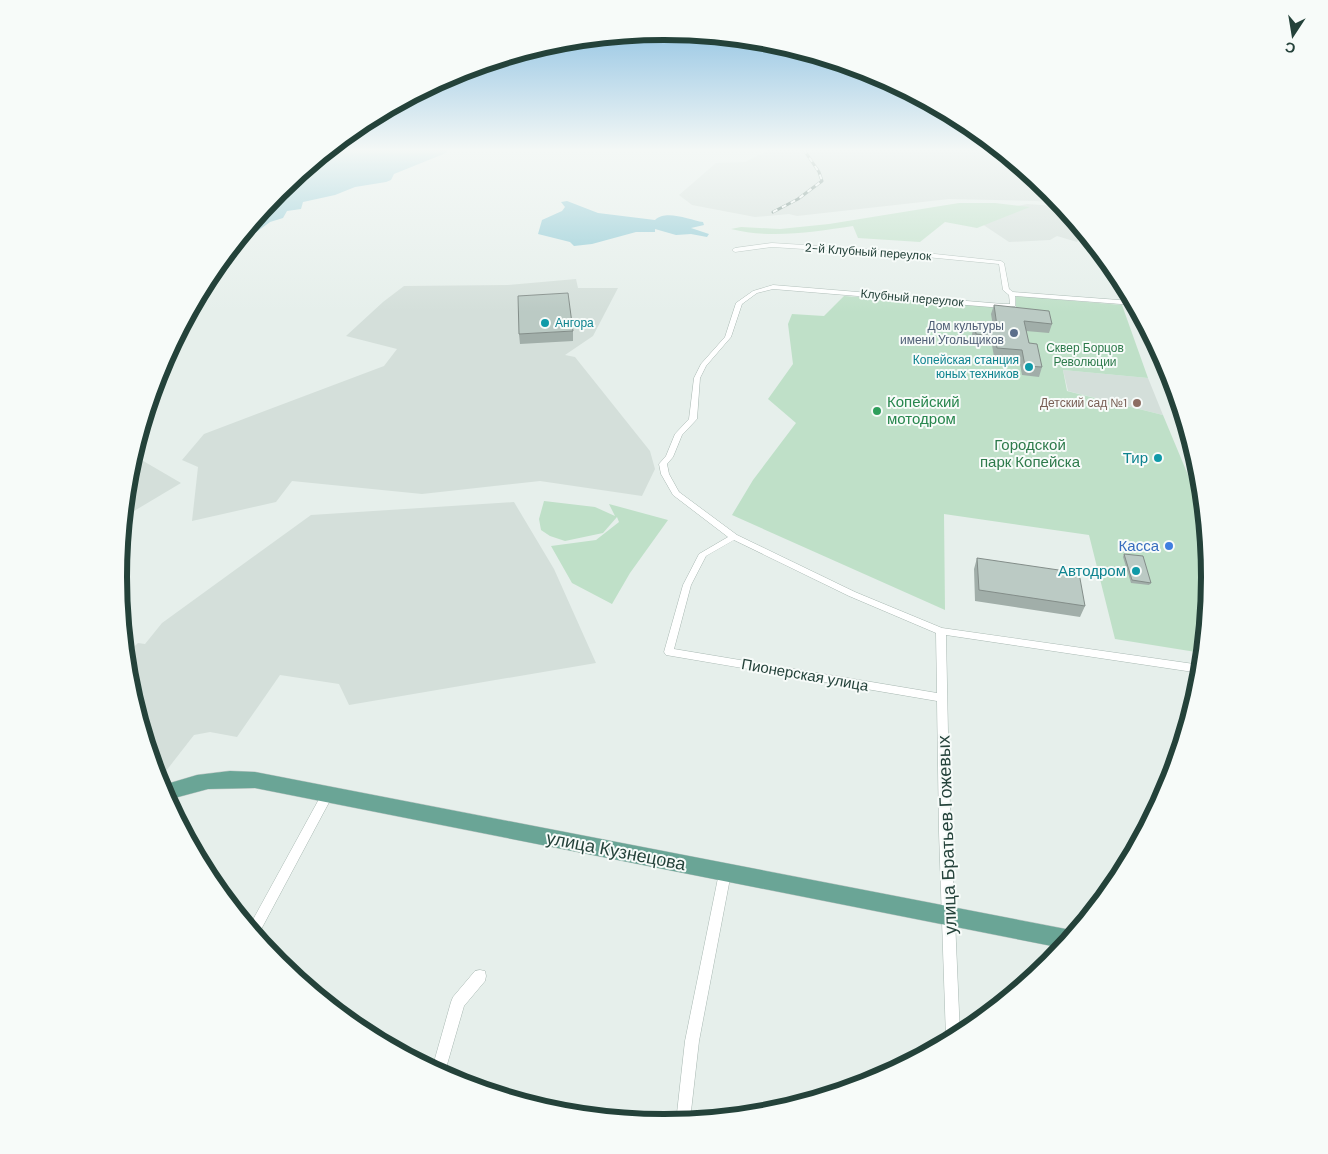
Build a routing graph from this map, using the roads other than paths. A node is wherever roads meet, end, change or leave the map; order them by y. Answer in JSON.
{"nodes":[{"id":1,"x":735,"y":250,"type":"dead end"},
{"id":2,"x":1012,"y":294,"type":"junction"},
{"id":3,"x":1125,"y":303,"type":"edge"},
{"id":4,"x":734,"y":537,"type":"junction"},
{"id":5,"x":942,"y":631,"type":"junction"},
{"id":6,"x":1193,"y":669,"type":"edge"},
{"id":7,"x":942,"y":698,"type":"junction"},
{"id":8,"x":171,"y":790,"type":"edge"},
{"id":9,"x":328,"y":793,"type":"junction"},
{"id":10,"x":725,"y":873,"type":"junction"},
{"id":11,"x":948,"y":915,"type":"junction"},
{"id":12,"x":256,"y":926,"type":"edge"},
{"id":13,"x":1062,"y":937,"type":"edge"},
{"id":14,"x":480,"y":976,"type":"dead end"},
{"id":15,"x":953,"y":1029,"type":"edge"},
{"id":16,"x":440,"y":1065,"type":"edge"},
{"id":17,"x":684,"y":1113,"type":"edge"}],
"edges":[{"from":1,"to":2,"type":"street","name":"2-й Клубный переулок"},
{"from":2,"to":3,"type":"street"},
{"from":2,"to":4,"type":"street","name":"Клубный переулок"},
{"from":4,"to":5,"type":"street"},
{"from":4,"to":7,"type":"street","name":"Пионерская улица"},
{"from":5,"to":6,"type":"street"},
{"from":5,"to":7,"type":"street","name":"улица Братьев Гожевых"},
{"from":7,"to":11,"type":"street","name":"улица Братьев Гожевых"},
{"from":8,"to":9,"type":"main road","name":"улица Кузнецова"},
{"from":9,"to":10,"type":"main road","name":"улица Кузнецова"},
{"from":9,"to":12,"type":"street"},
{"from":10,"to":11,"type":"main road","name":"улица Кузнецова"},
{"from":10,"to":17,"type":"street"},
{"from":11,"to":13,"type":"main road","name":"улица Кузнецова"},
{"from":11,"to":15,"type":"street","name":"улица Братьев Гожевых"},
{"from":14,"to":16,"type":"street"}]}
